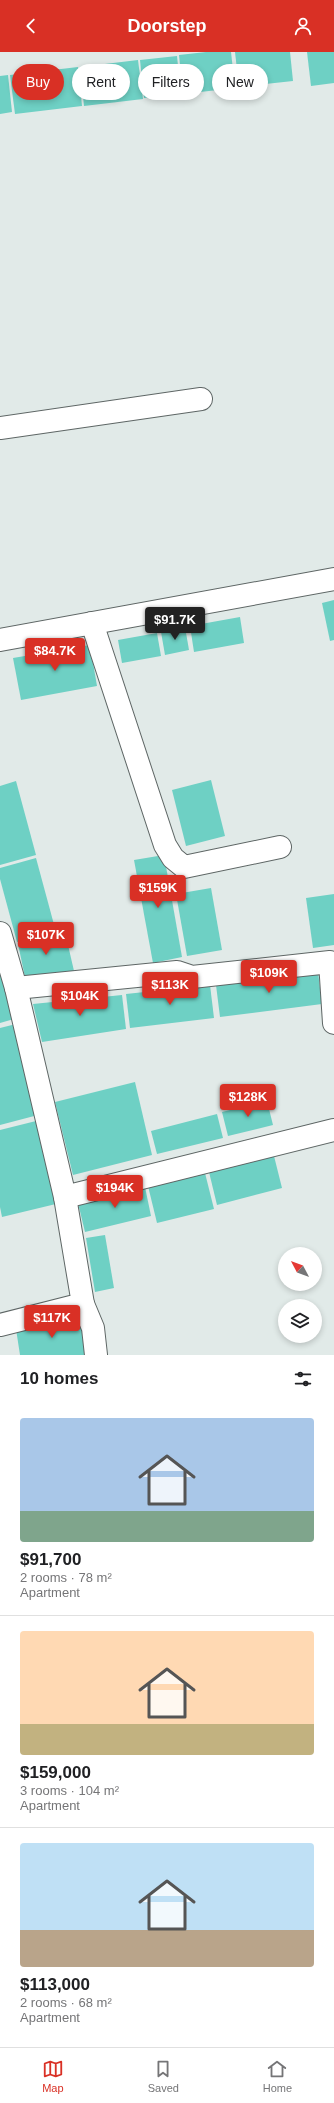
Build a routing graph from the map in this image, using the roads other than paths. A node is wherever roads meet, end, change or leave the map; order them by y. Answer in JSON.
{"nodes":[{"id":1,"x":201,"y":399,"type":"dead end"},
{"id":2,"x":0,"y":428,"type":"edge"},
{"id":3,"x":334,"y":579,"type":"edge"},
{"id":4,"x":92,"y":623,"type":"junction"},
{"id":5,"x":0,"y":640,"type":"edge"},
{"id":6,"x":280,"y":847,"type":"dead end"},
{"id":7,"x":0,"y":933,"type":"edge"},
{"id":8,"x":16,"y":988,"type":"junction"},
{"id":9,"x":334,"y":1023,"type":"edge"},
{"id":10,"x":334,"y":1130,"type":"edge"},
{"id":11,"x":65,"y":1197,"type":"junction"},
{"id":12,"x":84,"y":1304,"type":"junction"},
{"id":13,"x":0,"y":1325,"type":"edge"},
{"id":14,"x":96,"y":1355,"type":"edge"}],
"edges":[{"from":1,"to":2,"type":"street"},
{"from":3,"to":4,"type":"street"},
{"from":4,"to":5,"type":"street"},
{"from":4,"to":6,"type":"street"},
{"from":7,"to":8,"type":"street"},
{"from":8,"to":9,"type":"street"},
{"from":8,"to":11,"type":"street"},
{"from":10,"to":11,"type":"street"},
{"from":11,"to":12,"type":"street"},
{"from":12,"to":13,"type":"street"},
{"from":12,"to":14,"type":"street"}]}
